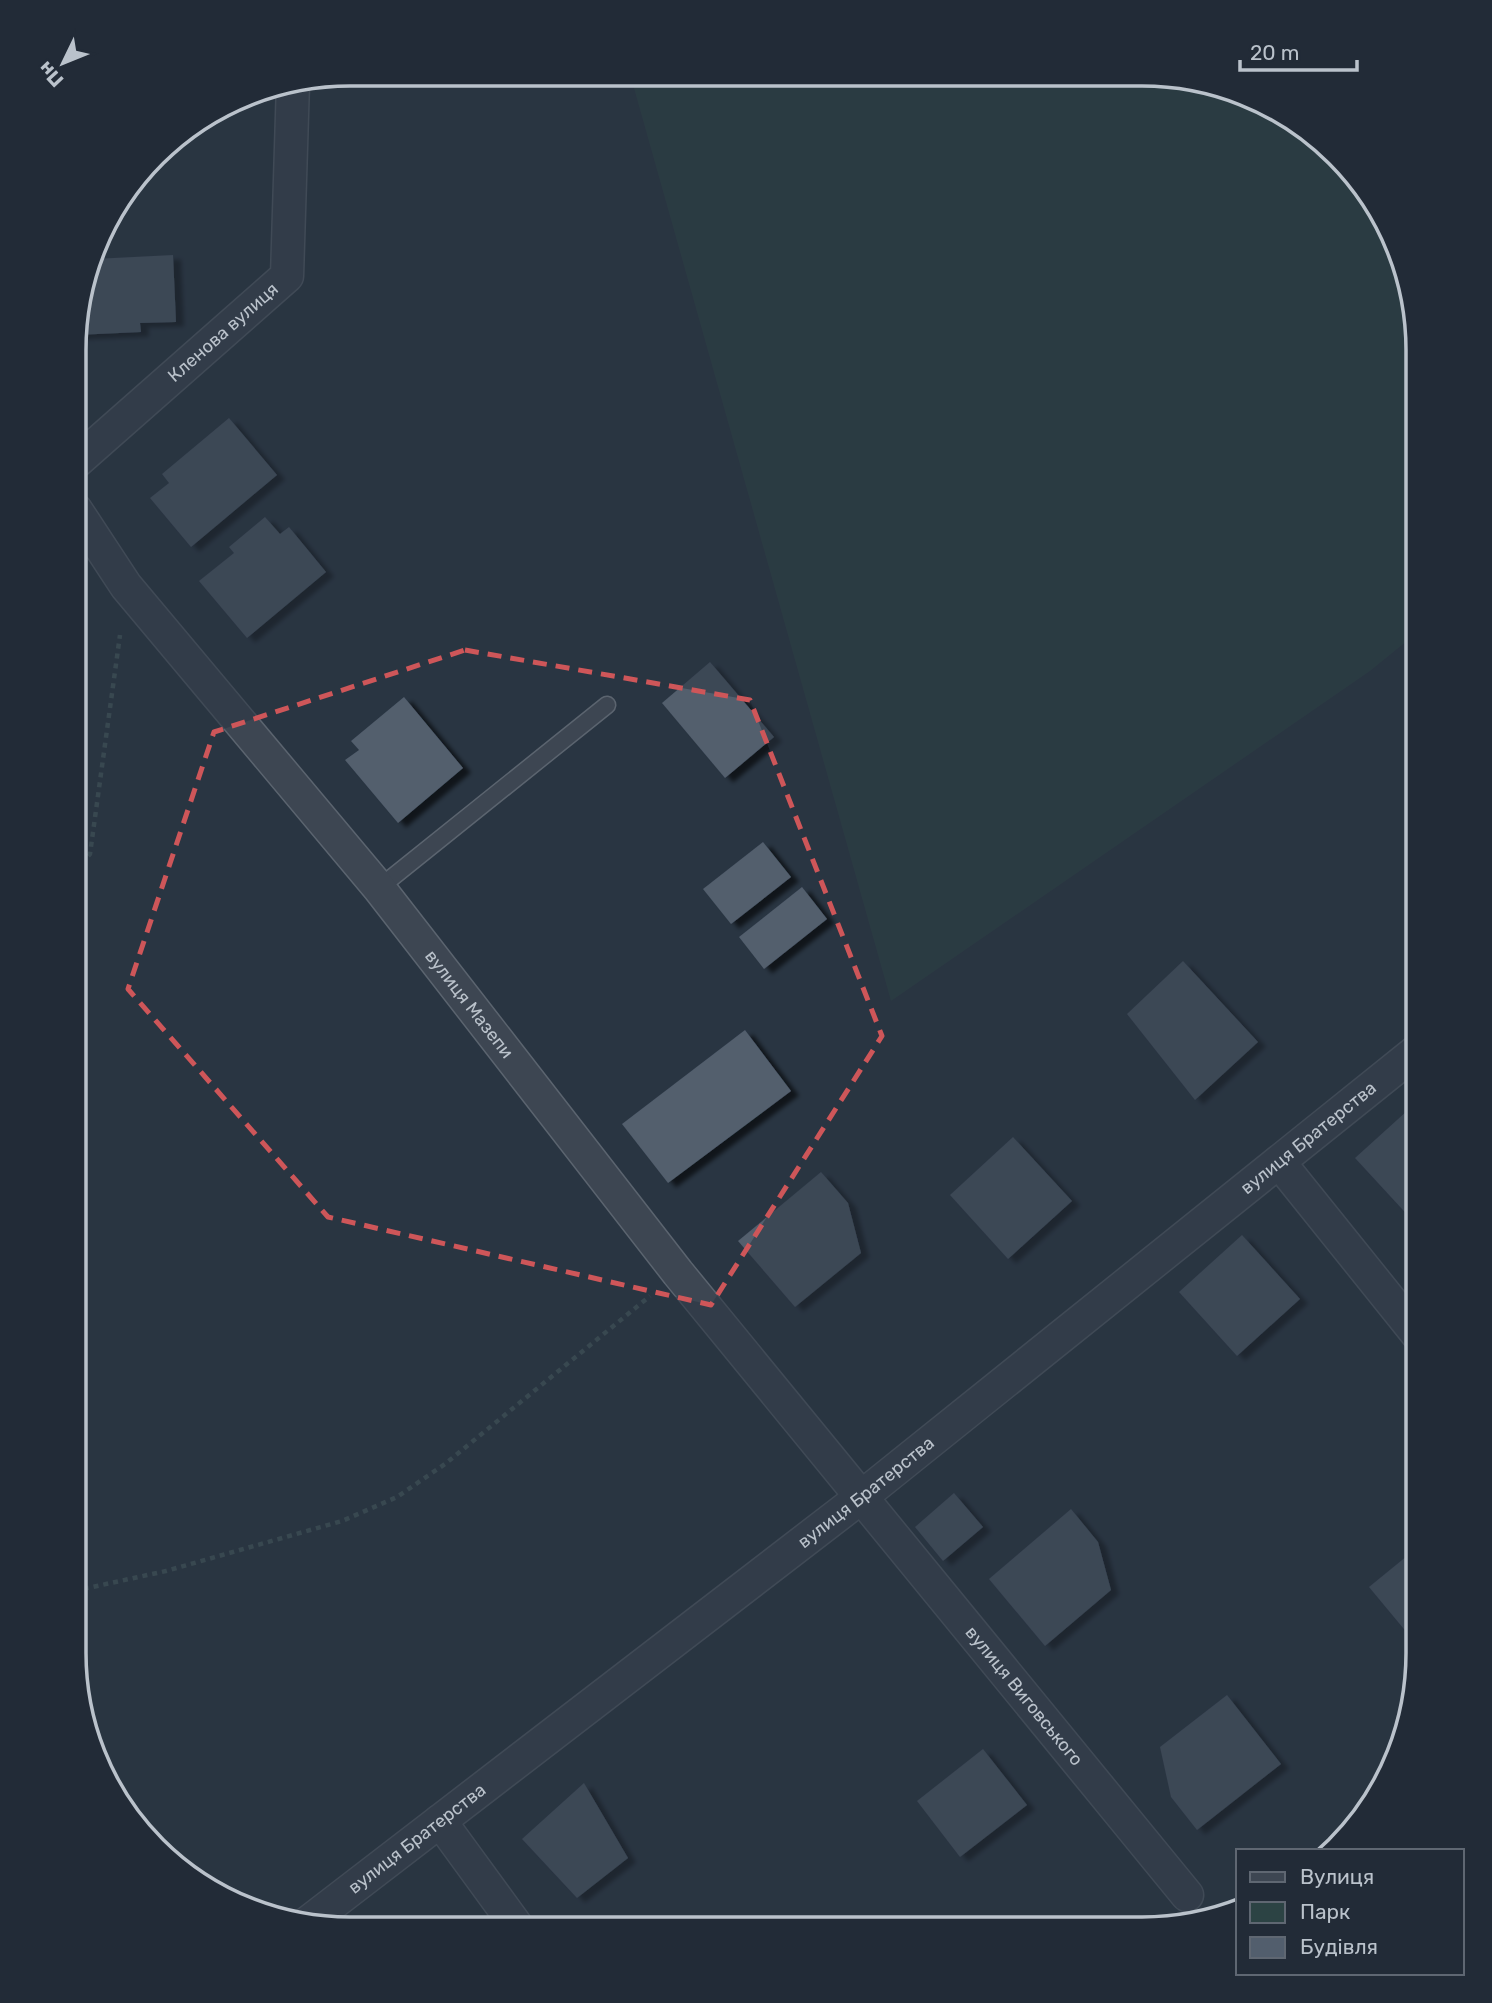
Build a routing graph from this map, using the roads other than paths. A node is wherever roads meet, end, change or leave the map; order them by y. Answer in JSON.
{"nodes":[{"id":1,"x":293,"y":92,"type":"edge"},
{"id":2,"x":86,"y":453,"type":"edge"},
{"id":3,"x":86,"y":525,"type":"edge"},
{"id":4,"x":607,"y":705,"type":"dead end"},
{"id":5,"x":379,"y":888,"type":"junction"},
{"id":6,"x":1406,"y":1060,"type":"edge"},
{"id":7,"x":1279,"y":1162,"type":"junction"},
{"id":8,"x":1406,"y":1320,"type":"edge"},
{"id":9,"x":860,"y":1498,"type":"junction"},
{"id":10,"x":440,"y":1821,"type":"junction"},
{"id":11,"x":1187,"y":1895,"type":"dead end"},
{"id":12,"x":317,"y":1915,"type":"edge"},
{"id":13,"x":510,"y":1917,"type":"edge"}],
"edges":[{"from":1,"to":2,"type":"street","name":"Кленова вулиця"},
{"from":3,"to":5,"type":"street","name":"вулиця Мазепи"},
{"from":4,"to":5,"type":"lane"},
{"from":5,"to":9,"type":"street","name":"вулиця Мазепи"},
{"from":6,"to":7,"type":"street","name":"вулиця Братерства"},
{"from":7,"to":8,"type":"street"},
{"from":7,"to":9,"type":"street","name":"вулиця Братерства"},
{"from":9,"to":10,"type":"street","name":"вулиця Братерства"},
{"from":9,"to":11,"type":"street","name":"вулиця Виговського"},
{"from":10,"to":12,"type":"street","name":"вулиця Братерства"},
{"from":10,"to":13,"type":"street"}]}
